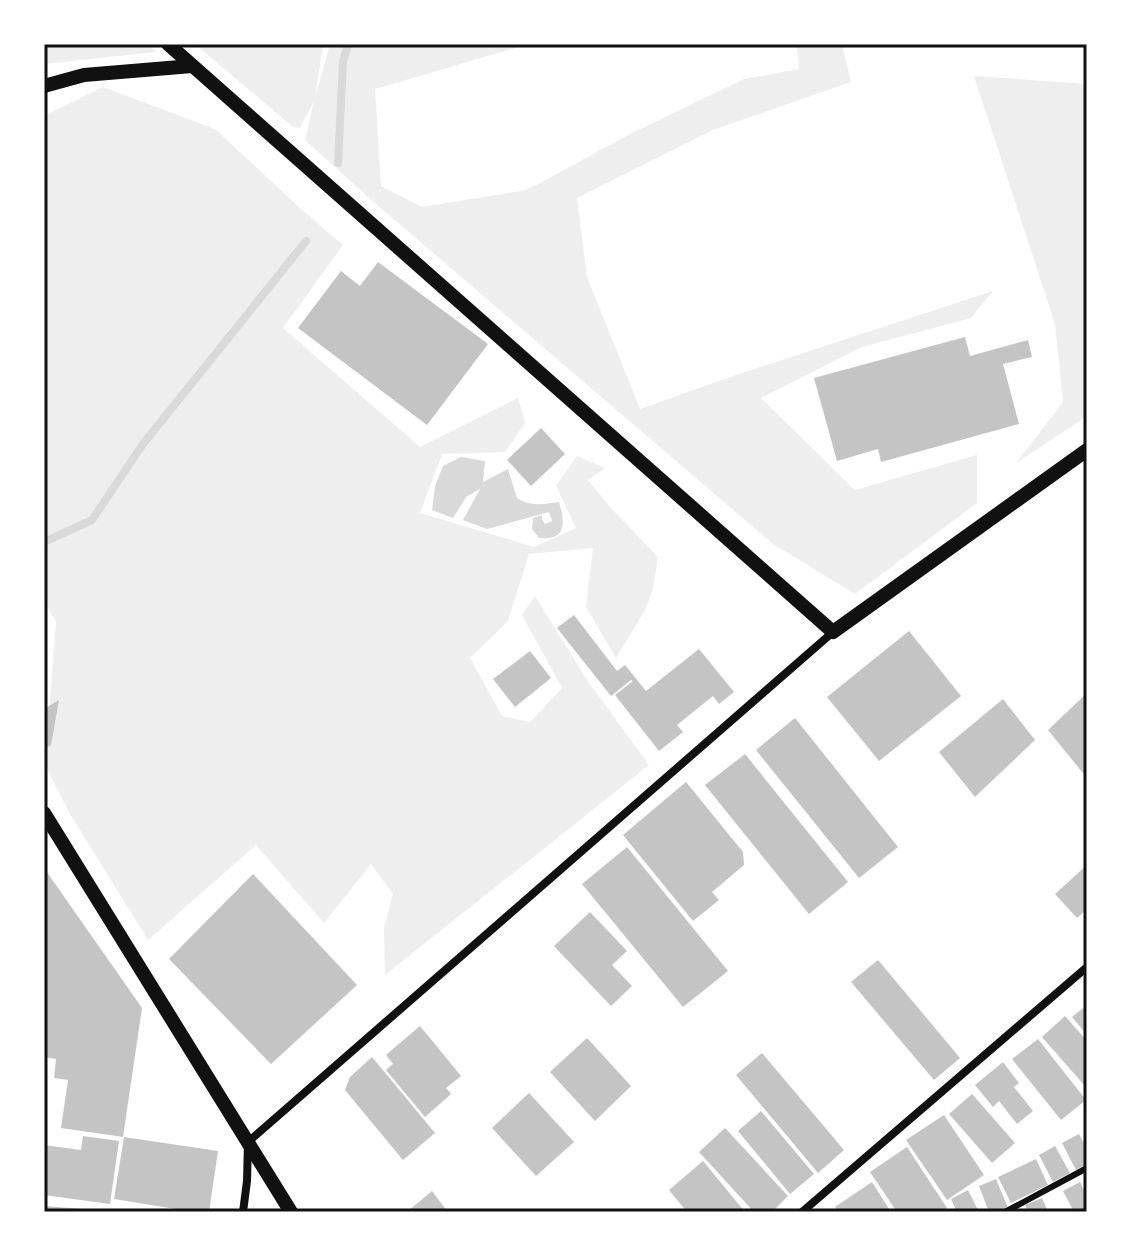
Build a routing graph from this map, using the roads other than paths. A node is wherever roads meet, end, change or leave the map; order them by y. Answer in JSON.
{"nodes":[{"id":1,"x":168,"y":44,"type":"edge"},
{"id":2,"x":192,"y":66,"type":"junction"},
{"id":3,"x":44,"y":86,"type":"edge"},
{"id":4,"x":1087,"y":450,"type":"edge"},
{"id":5,"x":833,"y":632,"type":"junction"},
{"id":6,"x":44,"y":813,"type":"edge"},
{"id":7,"x":1087,"y":967,"type":"edge"},
{"id":8,"x":248,"y":1142,"type":"junction"},
{"id":9,"x":1087,"y":1168,"type":"edge"},
{"id":10,"x":243,"y":1212,"type":"edge"},
{"id":11,"x":291,"y":1212,"type":"edge"},
{"id":12,"x":802,"y":1212,"type":"edge"},
{"id":13,"x":1005,"y":1212,"type":"edge"}],
"edges":[{"from":1,"to":2,"type":"street"},
{"from":2,"to":3,"type":"street"},
{"from":2,"to":5,"type":"street"},
{"from":4,"to":5,"type":"street"},
{"from":5,"to":8,"type":"street"},
{"from":6,"to":8,"type":"street"},
{"from":7,"to":12,"type":"street"},
{"from":8,"to":10,"type":"street"},
{"from":8,"to":11,"type":"street"},
{"from":9,"to":13,"type":"lane"}]}
